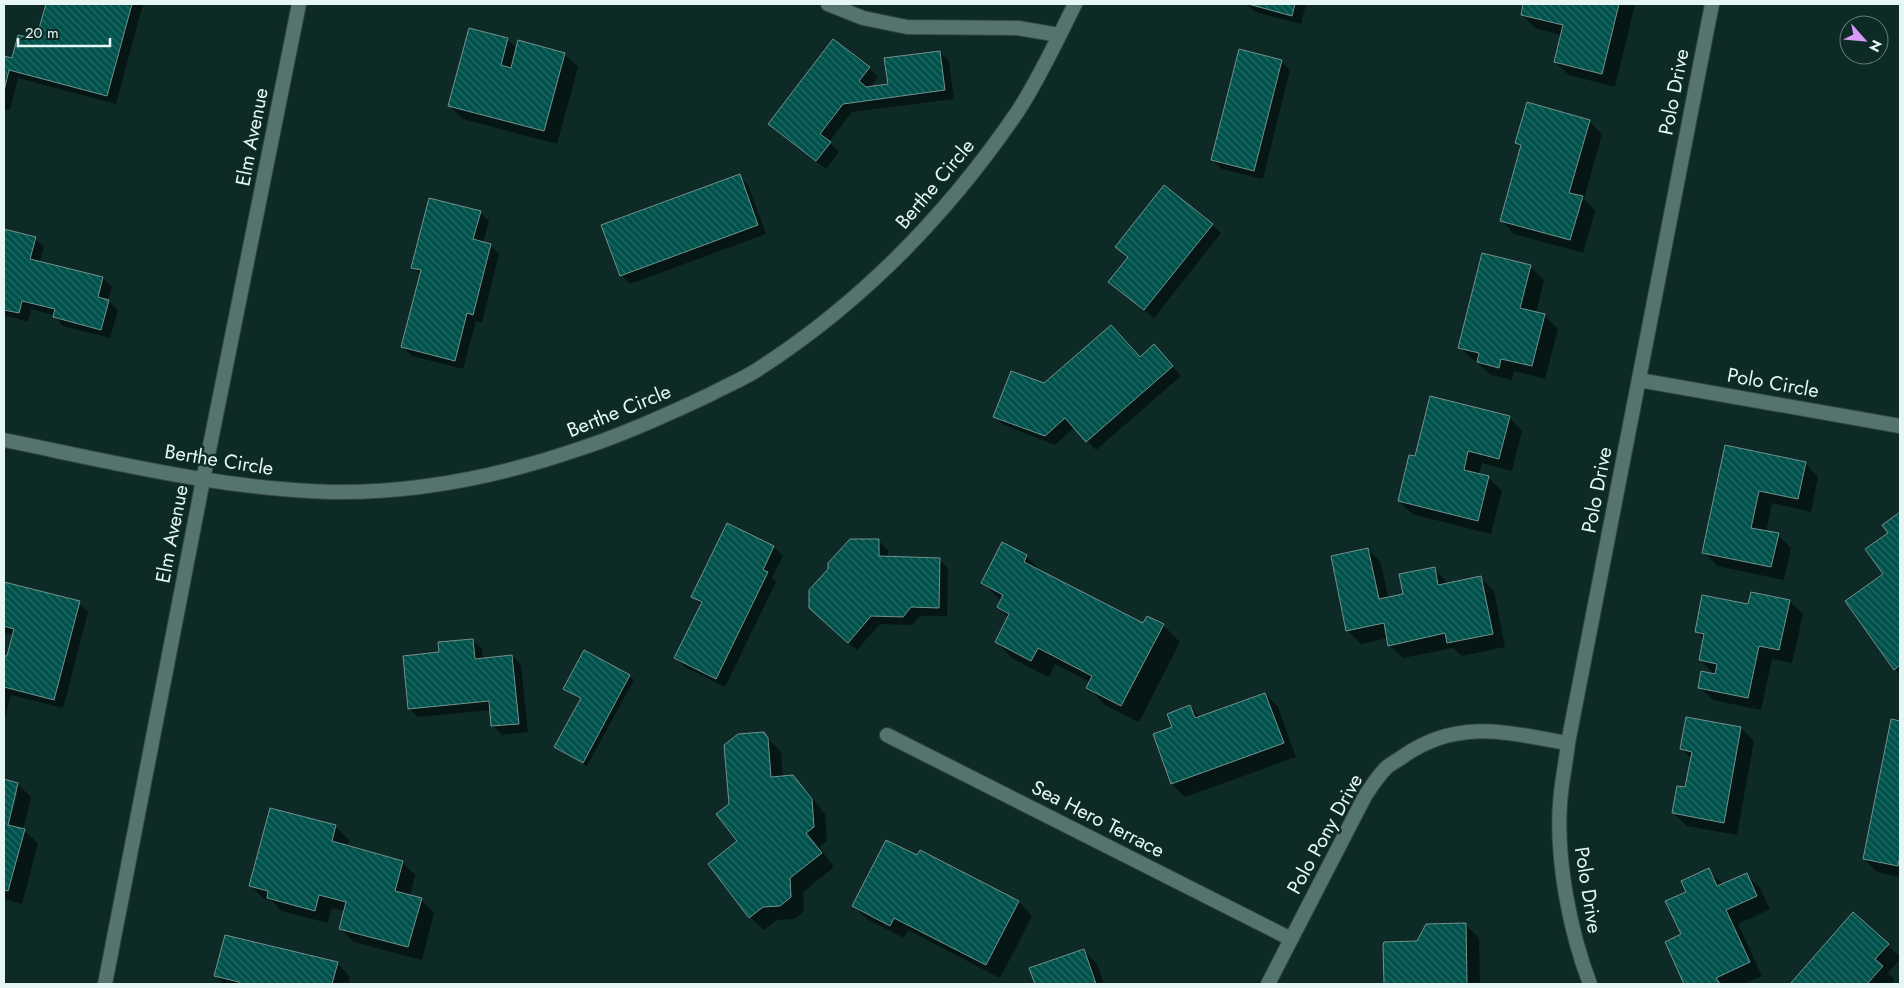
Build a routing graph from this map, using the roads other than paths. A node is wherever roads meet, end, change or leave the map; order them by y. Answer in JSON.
{"nodes":[{"id":1,"x":299,"y":4,"type":"edge"},
{"id":2,"x":828,"y":4,"type":"edge"},
{"id":3,"x":1075,"y":4,"type":"edge"},
{"id":4,"x":1712,"y":4,"type":"edge"},
{"id":5,"x":1059,"y":36,"type":"junction"},
{"id":6,"x":1638,"y":380,"type":"junction"},
{"id":7,"x":1900,"y":426,"type":"edge"},
{"id":8,"x":4,"y":440,"type":"edge"},
{"id":9,"x":203,"y":480,"type":"junction"},
{"id":10,"x":887,"y":735,"type":"dead end"},
{"id":11,"x":1568,"y":743,"type":"junction"},
{"id":12,"x":1291,"y":939,"type":"junction"},
{"id":13,"x":105,"y":984,"type":"edge"},
{"id":14,"x":1268,"y":984,"type":"edge"},
{"id":15,"x":1590,"y":984,"type":"edge"}],
"edges":[{"from":1,"to":9,"type":"street","name":"Elm Avenue"},
{"from":2,"to":5,"type":"street"},
{"from":3,"to":5,"type":"street","name":"Berthe Circle"},
{"from":4,"to":6,"type":"street","name":"Polo Drive"},
{"from":5,"to":9,"type":"street","name":"Berthe Circle"},
{"from":6,"to":7,"type":"street","name":"Polo Circle"},
{"from":6,"to":11,"type":"street","name":"Polo Drive"},
{"from":8,"to":9,"type":"street","name":"Berthe Circle"},
{"from":9,"to":13,"type":"street","name":"Elm Avenue"},
{"from":10,"to":12,"type":"street","name":"Sea Hero Terrace"},
{"from":11,"to":12,"type":"street","name":"Polo Pony Drive"},
{"from":11,"to":15,"type":"street","name":"Polo Drive"},
{"from":12,"to":14,"type":"street","name":"Polo Pony Drive"}]}
